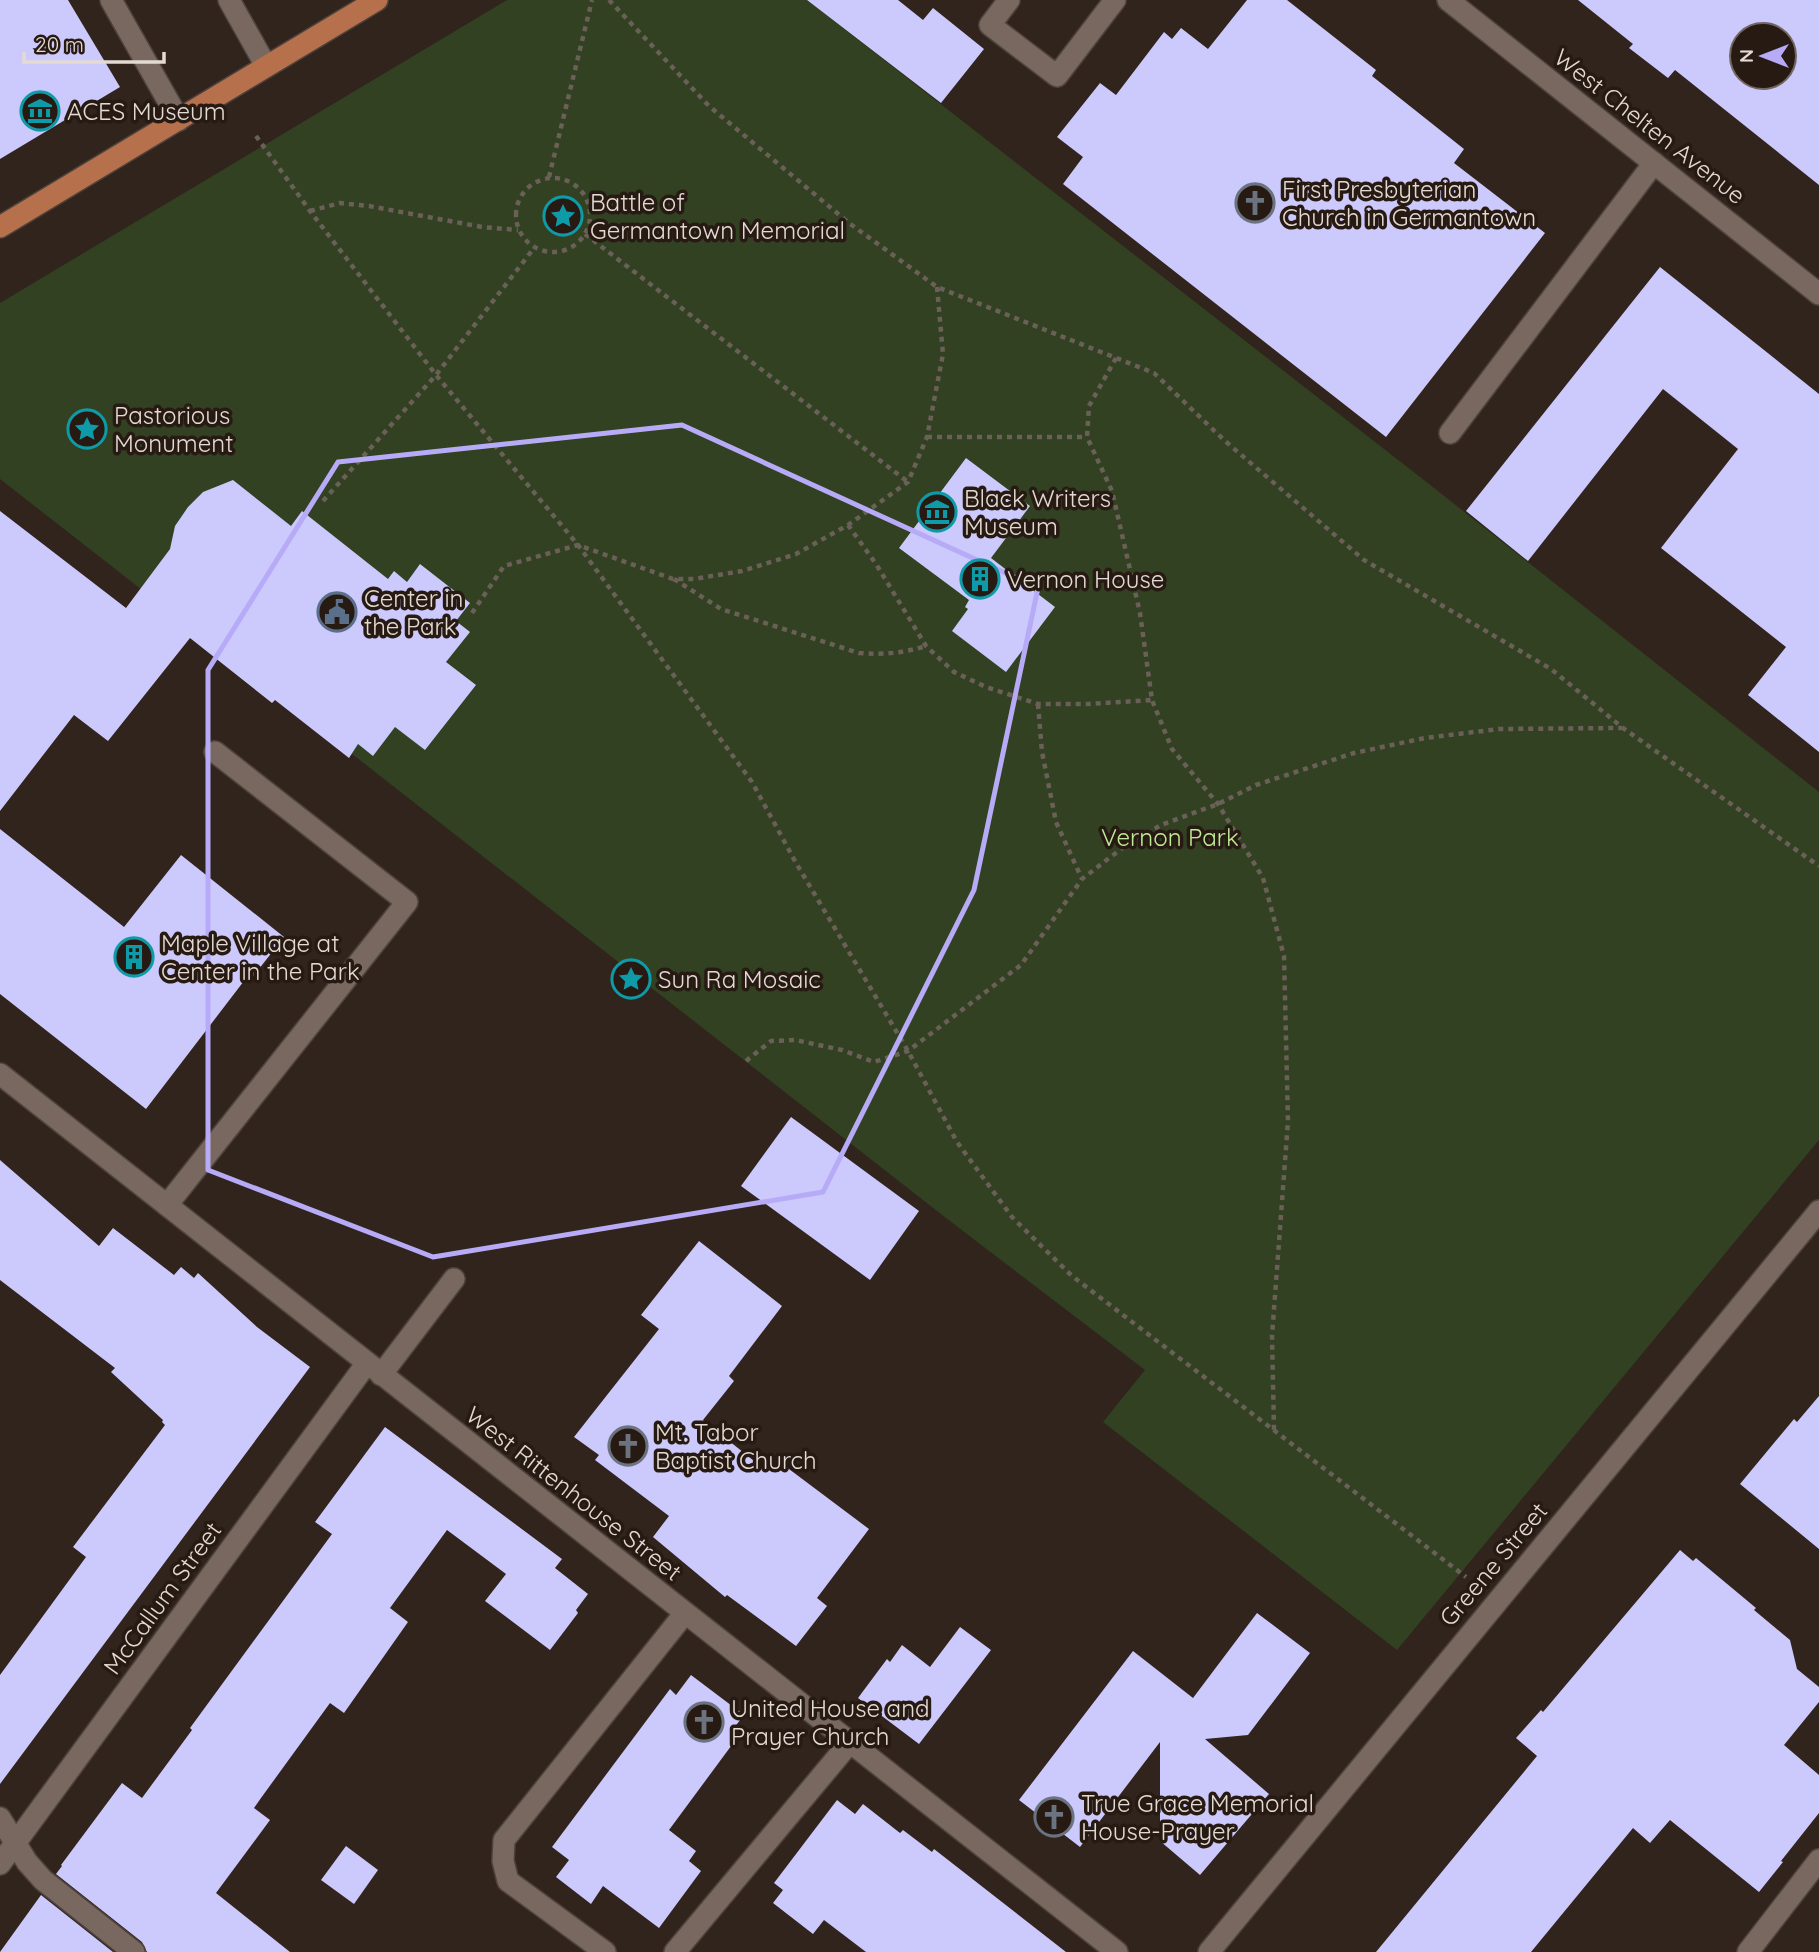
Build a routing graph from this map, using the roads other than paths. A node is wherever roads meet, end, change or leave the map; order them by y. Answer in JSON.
{"nodes":[{"id":1,"x":111,"y":0,"type":"edge"},
{"id":2,"x":229,"y":0,"type":"edge"},
{"id":3,"x":377,"y":0,"type":"edge"},
{"id":4,"x":1009,"y":0,"type":"edge"},
{"id":5,"x":1115,"y":0,"type":"edge"},
{"id":6,"x":1448,"y":0,"type":"edge"},
{"id":7,"x":266,"y":66,"type":"junction"},
{"id":8,"x":179,"y":120,"type":"junction"},
{"id":9,"x":1654,"y":163,"type":"junction"},
{"id":10,"x":0,"y":227,"type":"edge"},
{"id":11,"x":1819,"y":294,"type":"edge"},
{"id":12,"x":1450,"y":433,"type":"dead end"},
{"id":13,"x":215,"y":752,"type":"dead end"},
{"id":14,"x":0,"y":1074,"type":"edge"},
{"id":15,"x":166,"y":1205,"type":"junction"},
{"id":16,"x":1819,"y":1211,"type":"edge"},
{"id":17,"x":454,"y":1279,"type":"dead end"},
{"id":18,"x":374,"y":1369,"type":"junction"},
{"id":19,"x":685,"y":1613,"type":"junction"},
{"id":20,"x":851,"y":1741,"type":"junction"},
{"id":21,"x":0,"y":1818,"type":"edge"},
{"id":22,"x":16,"y":1842,"type":"junction"},
{"id":23,"x":1819,"y":1860,"type":"edge"},
{"id":24,"x":0,"y":1864,"type":"edge"},
{"id":25,"x":134,"y":1952,"type":"edge"},
{"id":26,"x":604,"y":1952,"type":"edge"},
{"id":27,"x":675,"y":1952,"type":"edge"},
{"id":28,"x":1116,"y":1952,"type":"edge"},
{"id":29,"x":1209,"y":1952,"type":"edge"},
{"id":30,"x":1748,"y":1952,"type":"edge"}],
"edges":[{"from":1,"to":8,"type":"street"},
{"from":2,"to":7,"type":"street"},
{"from":3,"to":7,"type":"main road"},
{"from":4,"to":5,"type":"street"},
{"from":6,"to":9,"type":"street","name":"West Chelten Avenue"},
{"from":7,"to":8,"type":"main road"},
{"from":8,"to":10,"type":"main road"},
{"from":9,"to":11,"type":"street","name":"West Chelten Avenue"},
{"from":9,"to":12,"type":"street"},
{"from":13,"to":15,"type":"street"},
{"from":14,"to":15,"type":"street","name":"West Rittenhouse Street"},
{"from":15,"to":18,"type":"street","name":"West Rittenhouse Street"},
{"from":16,"to":29,"type":"street","name":"Greene Street"},
{"from":17,"to":18,"type":"street","name":"McCallum Street"},
{"from":18,"to":19,"type":"street","name":"West Rittenhouse Street"},
{"from":18,"to":22,"type":"street","name":"McCallum Street"},
{"from":19,"to":20,"type":"street","name":"West Rittenhouse Street"},
{"from":19,"to":26,"type":"street"},
{"from":20,"to":27,"type":"street"},
{"from":20,"to":28,"type":"street","name":"West Rittenhouse Street"},
{"from":21,"to":22,"type":"street"},
{"from":22,"to":24,"type":"street","name":"McCallum Street"},
{"from":22,"to":25,"type":"street"},
{"from":23,"to":30,"type":"street"}]}
